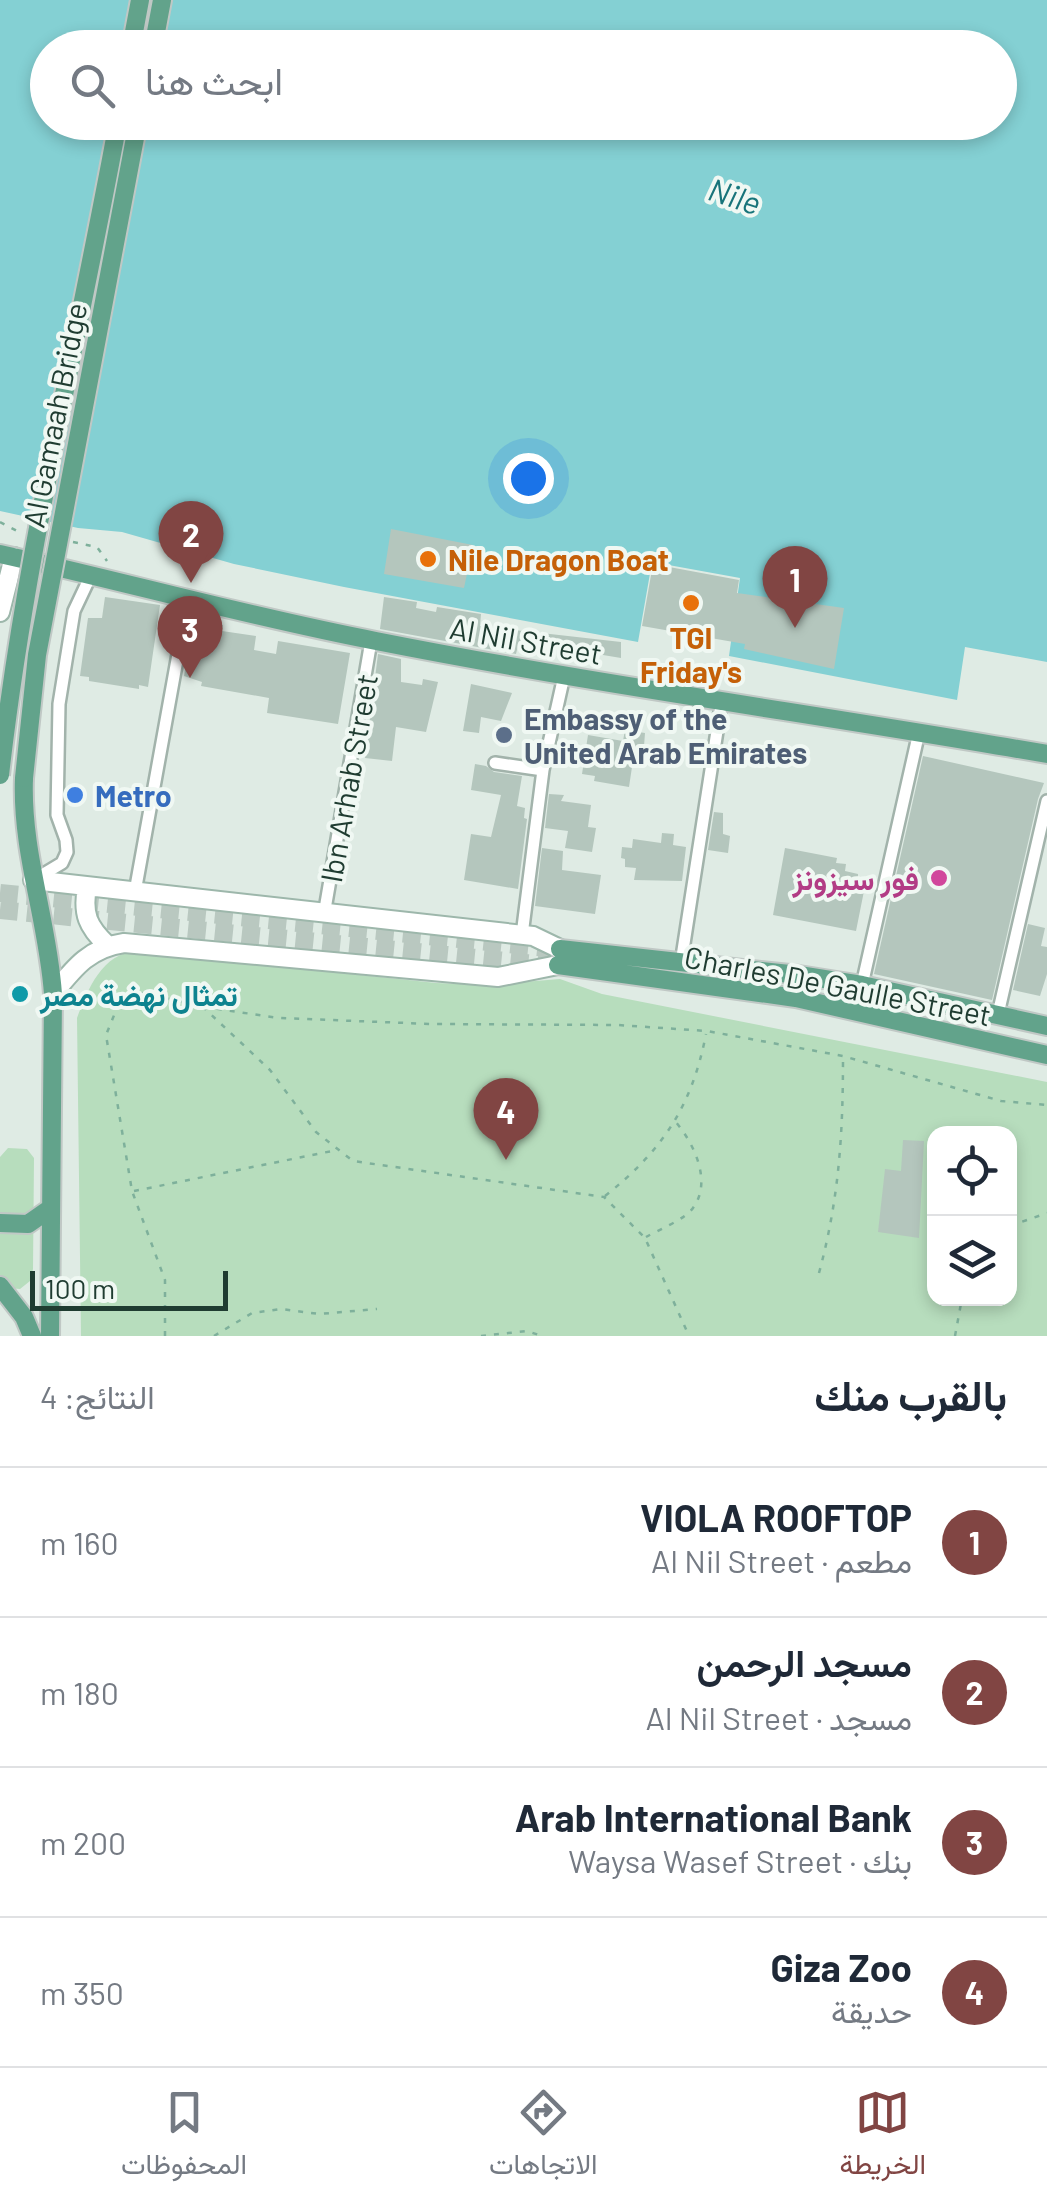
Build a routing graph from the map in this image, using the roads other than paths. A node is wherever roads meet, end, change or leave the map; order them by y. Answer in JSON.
{"nodes":[{"id":1,"x":140,"y":0,"type":"edge"},
{"id":2,"x":162,"y":0,"type":"edge"},
{"id":3,"x":134,"y":30,"type":"edge"},
{"id":4,"x":156,"y":30,"type":"edge"},
{"id":5,"x":114,"y":140,"type":"edge"},
{"id":6,"x":135,"y":140,"type":"edge"},
{"id":7,"x":7,"y":556,"type":"edge"},
{"id":8,"x":91,"y":575,"type":"junction"},
{"id":9,"x":188,"y":599,"type":"junction"},
{"id":10,"x":0,"y":612,"type":"edge"},
{"id":11,"x":372,"y":640,"type":"junction"},
{"id":12,"x":564,"y":676,"type":"junction"},
{"id":13,"x":722,"y":698,"type":"junction"},
{"id":14,"x":919,"y":732,"type":"junction"},
{"id":15,"x":1047,"y":754,"type":"edge"},
{"id":16,"x":496,"y":763,"type":"dead end"},
{"id":17,"x":543,"y":770,"type":"junction"},
{"id":18,"x":0,"y":776,"type":"edge"},
{"id":19,"x":1047,"y":801,"type":"edge"},
{"id":20,"x":33,"y":880,"type":"junction"},
{"id":21,"x":87,"y":887,"type":"junction"},
{"id":22,"x":134,"y":892,"type":"junction"},
{"id":23,"x":324,"y":915,"type":"junction"},
{"id":24,"x":522,"y":935,"type":"junction"},
{"id":25,"x":108,"y":945,"type":"junction"},
{"id":26,"x":559,"y":957,"type":"junction"},
{"id":27,"x":682,"y":963,"type":"junction"},
{"id":28,"x":862,"y":984,"type":"junction"},
{"id":29,"x":53,"y":994,"type":"junction"},
{"id":30,"x":998,"y":1014,"type":"junction"},
{"id":31,"x":1047,"y":1026,"type":"edge"},
{"id":32,"x":1047,"y":1055,"type":"edge"},
{"id":33,"x":51,"y":1208,"type":"junction"},
{"id":34,"x":0,"y":1222,"type":"edge"},
{"id":35,"x":0,"y":1286,"type":"edge"},
{"id":36,"x":32,"y":1336,"type":"edge"},
{"id":37,"x":50,"y":1336,"type":"edge"}],
"edges":[{"from":1,"to":3,"type":"main road"},
{"from":2,"to":4,"type":"main road"},
{"from":5,"to":18,"type":"main road","name":"Al Gamaah Bridge","bridge":true},
{"from":6,"to":20,"type":"main road","name":"Al Gamaah Bridge","bridge":true},
{"from":7,"to":8,"type":"main road","name":"Al Nil Street"},
{"from":7,"to":10,"type":"street"},
{"from":8,"to":9,"type":"main road","name":"Al Nil Street"},
{"from":8,"to":20,"type":"street"},
{"from":9,"to":11,"type":"main road","name":"Al Nil Street"},
{"from":9,"to":22,"type":"street"},
{"from":11,"to":12,"type":"main road","name":"Al Nil Street"},
{"from":11,"to":23,"type":"street","name":"Ibn Arhab Street"},
{"from":12,"to":13,"type":"main road","name":"Al Nil Street"},
{"from":12,"to":17,"type":"street"},
{"from":13,"to":14,"type":"main road","name":"Al Nil Street"},
{"from":13,"to":27,"type":"street"},
{"from":14,"to":15,"type":"main road","name":"Al Nil Street"},
{"from":14,"to":28,"type":"street"},
{"from":16,"to":17,"type":"street"},
{"from":17,"to":24,"type":"street"},
{"from":19,"to":30,"type":"street"},
{"from":20,"to":21,"type":"street"},
{"from":20,"to":29,"type":"main road","name":"Al Gamaah Bridge"},
{"from":21,"to":22,"type":"street"},
{"from":21,"to":25,"type":"street"},
{"from":22,"to":23,"type":"street"},
{"from":23,"to":24,"type":"street"},
{"from":24,"to":26,"type":"street"},
{"from":25,"to":26,"type":"street"},
{"from":25,"to":29,"type":"street"},
{"from":26,"to":27,"type":"main road","name":"Charles De Gaulle Street"},
{"from":26,"to":32,"type":"main road","name":"Charles De Gaulle Street"},
{"from":27,"to":28,"type":"main road","name":"Charles De Gaulle Street"},
{"from":28,"to":30,"type":"main road","name":"Charles De Gaulle Street"},
{"from":29,"to":33,"type":"main road","name":"Al Gamaah Bridge"},
{"from":30,"to":31,"type":"main road","name":"Charles De Gaulle Street"},
{"from":33,"to":34,"type":"main road"},
{"from":33,"to":37,"type":"main road","name":"Al Gamaah Bridge"},
{"from":35,"to":36,"type":"main road"}]}
